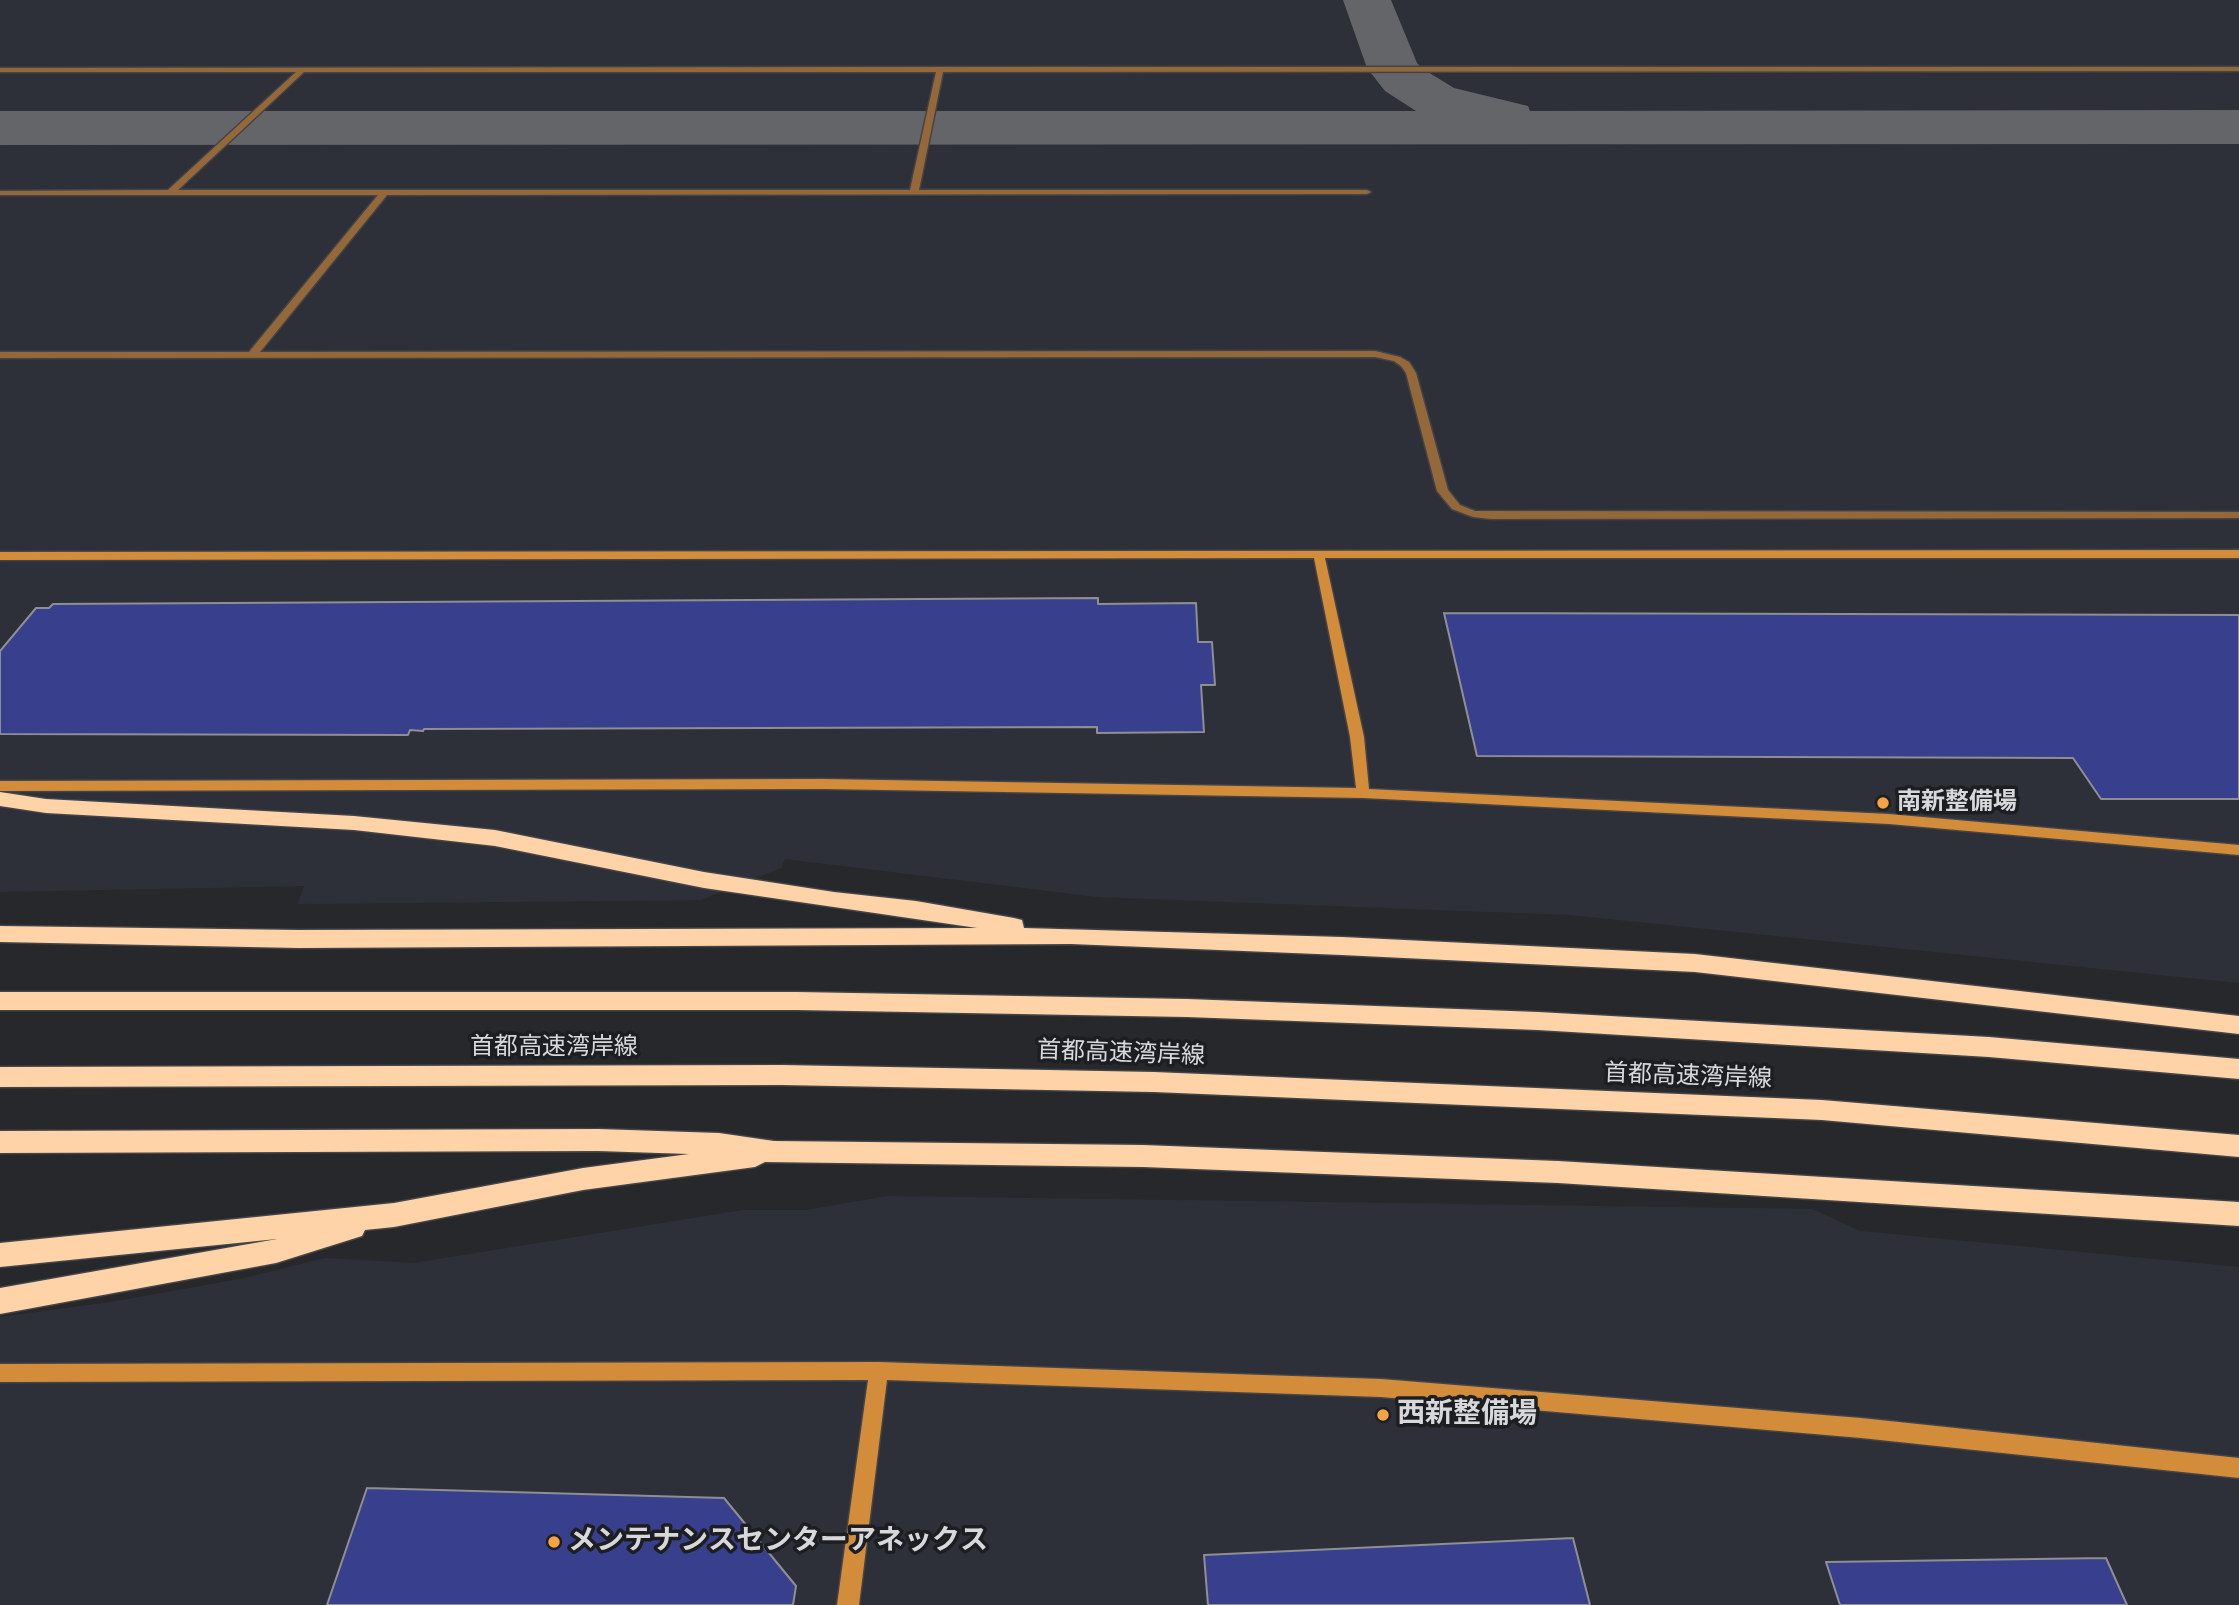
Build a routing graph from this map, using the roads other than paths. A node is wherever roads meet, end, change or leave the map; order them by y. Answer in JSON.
{"nodes":[{"id":1,"x":940,"y":69,"type":"junction"},
{"id":2,"x":2239,"y":69,"type":"edge"},
{"id":3,"x":0,"y":70,"type":"edge"},
{"id":4,"x":302,"y":70,"type":"junction"},
{"id":5,"x":914,"y":192,"type":"junction"},
{"id":6,"x":1367,"y":192,"type":"dead end"},
{"id":7,"x":0,"y":193,"type":"edge"},
{"id":8,"x":170,"y":193,"type":"junction"},
{"id":9,"x":384,"y":193,"type":"junction"},
{"id":10,"x":0,"y":355,"type":"edge"},
{"id":11,"x":251,"y":355,"type":"junction"},
{"id":12,"x":2239,"y":515,"type":"edge"},
{"id":13,"x":2239,"y":554,"type":"edge"},
{"id":14,"x":0,"y":556,"type":"edge"},
{"id":15,"x":1320,"y":556,"type":"junction"},
{"id":16,"x":0,"y":786,"type":"edge"},
{"id":17,"x":1363,"y":793,"type":"junction"},
{"id":18,"x":0,"y":799,"type":"edge"},
{"id":19,"x":2239,"y":850,"type":"edge"},
{"id":20,"x":0,"y":934,"type":"edge"},
{"id":21,"x":1071,"y":936,"type":"junction"},
{"id":22,"x":0,"y":1001,"type":"edge"},
{"id":23,"x":2239,"y":1025,"type":"edge"},
{"id":24,"x":2239,"y":1069,"type":"edge"},
{"id":25,"x":0,"y":1077,"type":"edge"},
{"id":26,"x":0,"y":1142,"type":"edge"},
{"id":27,"x":2239,"y":1146,"type":"edge"},
{"id":28,"x":775,"y":1153,"type":"junction"},
{"id":29,"x":2239,"y":1214,"type":"edge"},
{"id":30,"x":394,"y":1215,"type":"junction"},
{"id":31,"x":0,"y":1255,"type":"edge"},
{"id":32,"x":0,"y":1301,"type":"edge"},
{"id":33,"x":879,"y":1371,"type":"junction"},
{"id":34,"x":0,"y":1373,"type":"edge"},
{"id":35,"x":2239,"y":1468,"type":"edge"},
{"id":36,"x":848,"y":1605,"type":"edge"}],
"edges":[{"from":1,"to":2,"type":"lane"},
{"from":1,"to":4,"type":"lane"},
{"from":1,"to":5,"type":"lane"},
{"from":3,"to":4,"type":"lane"},
{"from":4,"to":8,"type":"lane"},
{"from":5,"to":6,"type":"lane"},
{"from":5,"to":9,"type":"lane"},
{"from":7,"to":8,"type":"lane"},
{"from":8,"to":9,"type":"lane"},
{"from":9,"to":11,"type":"lane"},
{"from":10,"to":11,"type":"lane"},
{"from":11,"to":12,"type":"lane"},
{"from":13,"to":15,"type":"street"},
{"from":14,"to":15,"type":"street"},
{"from":15,"to":17,"type":"street"},
{"from":16,"to":17,"type":"street"},
{"from":17,"to":19,"type":"street"},
{"from":18,"to":21,"type":"highway"},
{"from":20,"to":21,"type":"highway"},
{"from":21,"to":23,"type":"highway"},
{"from":22,"to":24,"type":"highway","name":"首都高速湾岸線"},
{"from":25,"to":27,"type":"highway","name":"首都高速湾岸線"},
{"from":26,"to":28,"type":"highway"},
{"from":28,"to":29,"type":"highway"},
{"from":28,"to":30,"type":"highway"},
{"from":30,"to":31,"type":"highway"},
{"from":30,"to":32,"type":"highway"},
{"from":33,"to":34,"type":"street"},
{"from":33,"to":35,"type":"street"},
{"from":33,"to":36,"type":"street"}]}
